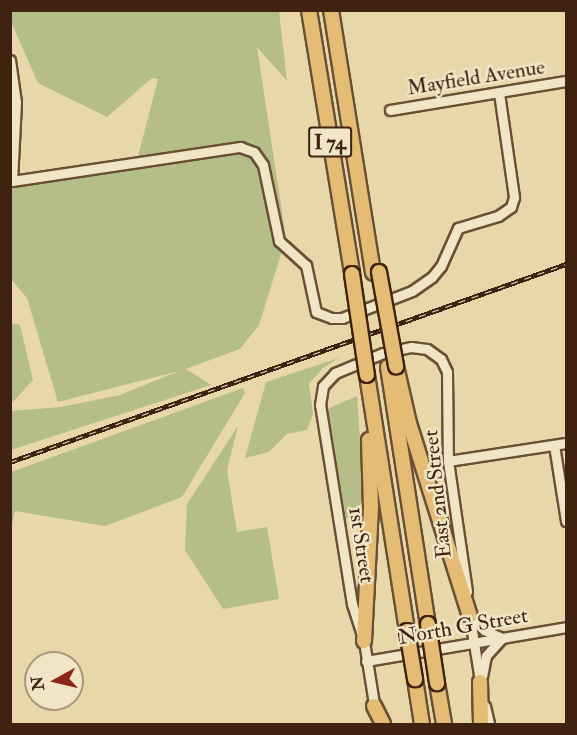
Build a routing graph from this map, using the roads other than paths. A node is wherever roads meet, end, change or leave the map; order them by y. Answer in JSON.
{"nodes":[{"id":1,"x":304,"y":10,"type":"edge"},
{"id":2,"x":309,"y":10,"type":"edge"},
{"id":3,"x":331,"y":12,"type":"edge"},
{"id":4,"x":10,"y":60,"type":"edge"},
{"id":5,"x":567,"y":81,"type":"edge"},
{"id":6,"x":499,"y":93,"type":"junction"},
{"id":7,"x":390,"y":110,"type":"dead end"},
{"id":8,"x":326,"y":120,"type":"junction"},
{"id":9,"x":12,"y":181,"type":"edge"},
{"id":10,"x":392,"y":367,"type":"junction"},
{"id":11,"x":335,"y":373,"type":"joint"},
{"id":12,"x":369,"y":390,"type":"junction"},
{"id":13,"x":567,"y":443,"type":"edge"},
{"id":14,"x":554,"y":445,"type":"junction"},
{"id":15,"x":448,"y":461,"type":"junction"},
{"id":16,"x":567,"y":521,"type":"edge"},
{"id":17,"x":470,"y":616,"type":"junction"},
{"id":18,"x":567,"y":627,"type":"edge"},
{"id":19,"x":502,"y":638,"type":"junction"},
{"id":20,"x":364,"y":641,"type":"junction"},
{"id":21,"x":474,"y":644,"type":"junction"},
{"id":22,"x":366,"y":662,"type":"junction"},
{"id":23,"x":480,"y":682,"type":"junction"},
{"id":24,"x":374,"y":706,"type":"junction"},
{"id":25,"x":378,"y":724,"type":"edge"},
{"id":26,"x":383,"y":724,"type":"edge"},
{"id":27,"x":422,"y":724,"type":"edge"},
{"id":28,"x":444,"y":724,"type":"edge"},
{"id":29,"x":481,"y":724,"type":"edge"},
{"id":30,"x":489,"y":724,"type":"edge"}],
"edges":[{"from":1,"to":8,"type":"highway"},
{"from":2,"to":8,"type":"highway","number":"I 74"},
{"from":3,"to":10,"type":"highway","number":"I 74"},
{"from":4,"to":9,"type":"street"},
{"from":5,"to":6,"type":"street","name":"Mayfield Avenue"},
{"from":6,"to":7,"type":"street","name":"Mayfield Avenue"},
{"from":6,"to":9,"type":"street"},
{"from":8,"to":12,"type":"highway","number":"I 74","bridge":true},
{"from":10,"to":17,"type":"highway"},
{"from":10,"to":28,"type":"highway","number":"I 74","bridge":true},
{"from":11,"to":15,"type":"street","name":"East 2nd Street"},
{"from":11,"to":20,"type":"street","name":"1st Street"},
{"from":12,"to":20,"type":"highway"},
{"from":12,"to":27,"type":"highway","number":"I 74","bridge":true},
{"from":13,"to":14,"type":"street"},
{"from":14,"to":15,"type":"street"},
{"from":14,"to":16,"type":"street"},
{"from":15,"to":17,"type":"street","name":"East 2nd Street"},
{"from":17,"to":19,"type":"street"},
{"from":17,"to":21,"type":"street","name":"East 2nd Street"},
{"from":18,"to":19,"type":"street","name":"North G Street"},
{"from":19,"to":21,"type":"street","name":"North G Street"},
{"from":19,"to":23,"type":"street"},
{"from":20,"to":22,"type":"street","name":"1st Street"},
{"from":21,"to":22,"type":"street","name":"North G Street"},
{"from":21,"to":23,"type":"street","name":"East 2nd Street"},
{"from":22,"to":24,"type":"street","name":"1st Street"},
{"from":23,"to":29,"type":"highway"},
{"from":23,"to":30,"type":"street","name":"East 2nd Street"},
{"from":24,"to":25,"type":"street","name":"1st Street"},
{"from":24,"to":26,"type":"highway"}]}
